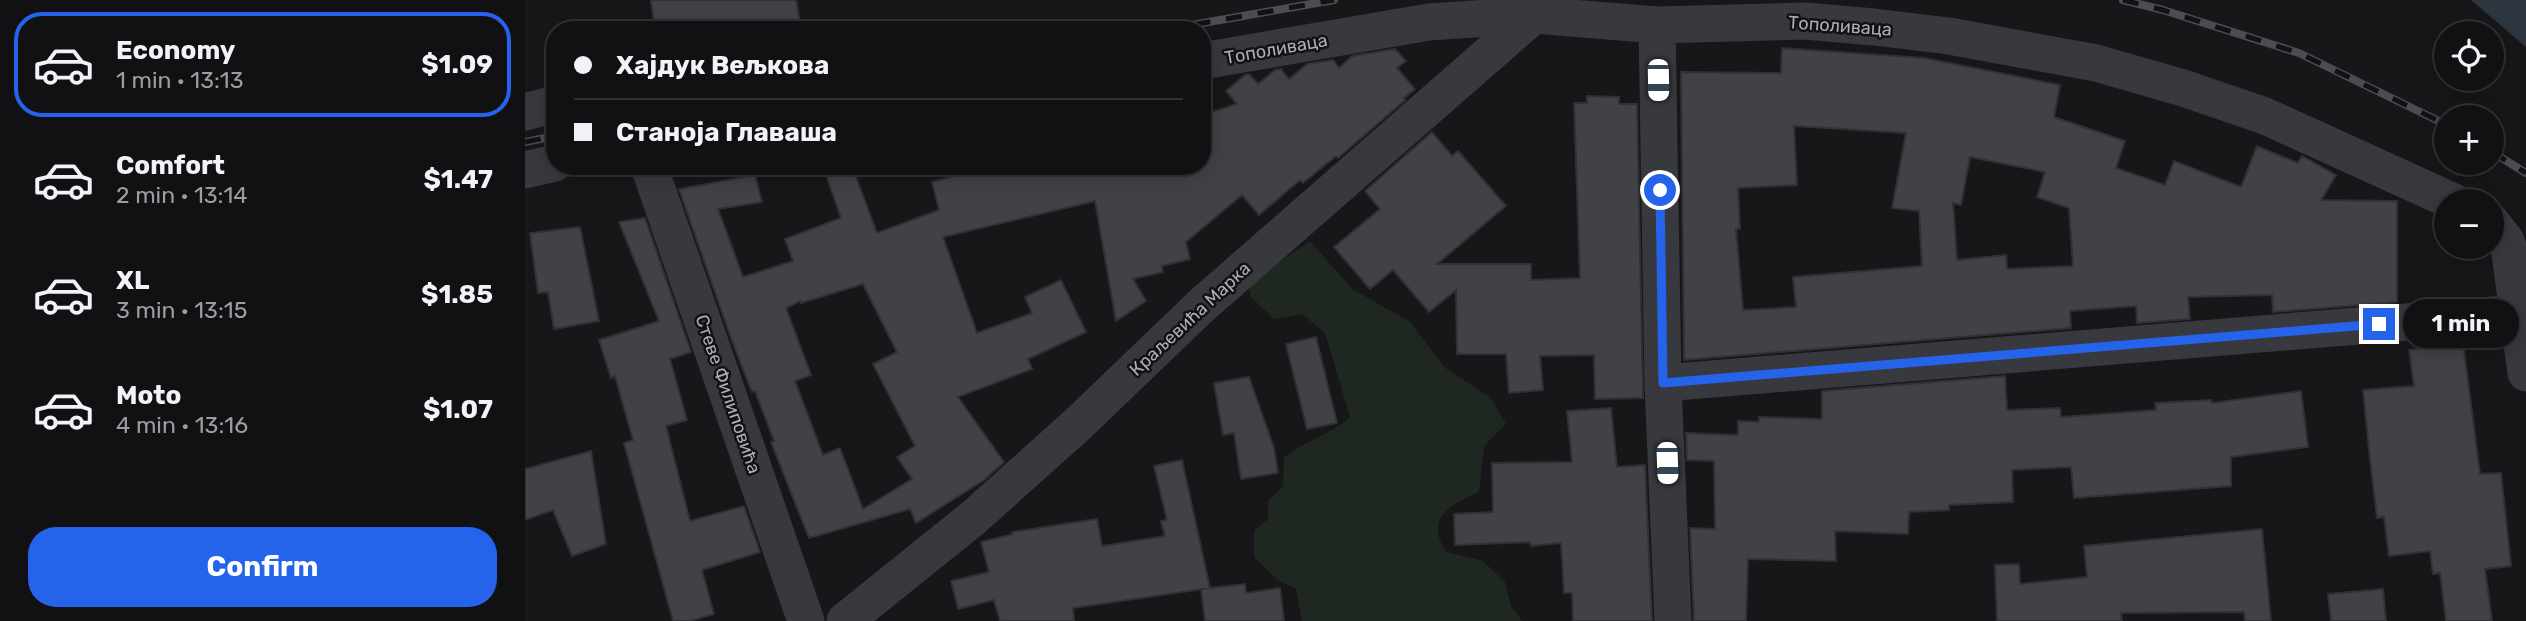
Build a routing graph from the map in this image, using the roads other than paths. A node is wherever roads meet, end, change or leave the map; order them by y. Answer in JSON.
{"nodes":[{"id":1,"x":1534,"y":15,"type":"junction"},
{"id":2,"x":1657,"y":25,"type":"junction"},
{"id":3,"x":1211,"y":59,"type":"edge"},
{"id":4,"x":546,"y":106,"type":"edge"},
{"id":5,"x":525,"y":112,"type":"edge"},
{"id":6,"x":546,"y":165,"type":"edge"},
{"id":7,"x":525,"y":170,"type":"edge"},
{"id":8,"x":652,"y":175,"type":"edge"},
{"id":9,"x":2434,"y":193,"type":"edge"},
{"id":10,"x":2504,"y":252,"type":"edge"},
{"id":11,"x":2517,"y":313,"type":"junction"},
{"id":12,"x":2526,"y":373,"type":"edge"},
{"id":13,"x":1663,"y":383,"type":"junction"},
{"id":14,"x":856,"y":618,"type":"edge"},
{"id":15,"x":806,"y":621,"type":"edge"},
{"id":16,"x":1672,"y":621,"type":"edge"}],
"edges":[{"from":1,"to":2,"type":"street","name":"Тополиваца"},
{"from":1,"to":3,"type":"street","name":"Тополиваца"},
{"from":1,"to":14,"type":"street","name":"Краљевића Марка"},
{"from":2,"to":9,"type":"street","name":"Тополиваца"},
{"from":2,"to":13,"type":"street"},
{"from":4,"to":5,"type":"street"},
{"from":6,"to":7,"type":"street"},
{"from":8,"to":15,"type":"street","name":"Стеве Филиповића"},
{"from":10,"to":11,"type":"street"},
{"from":11,"to":12,"type":"street"},
{"from":11,"to":13,"type":"street"},
{"from":13,"to":16,"type":"street"}]}
